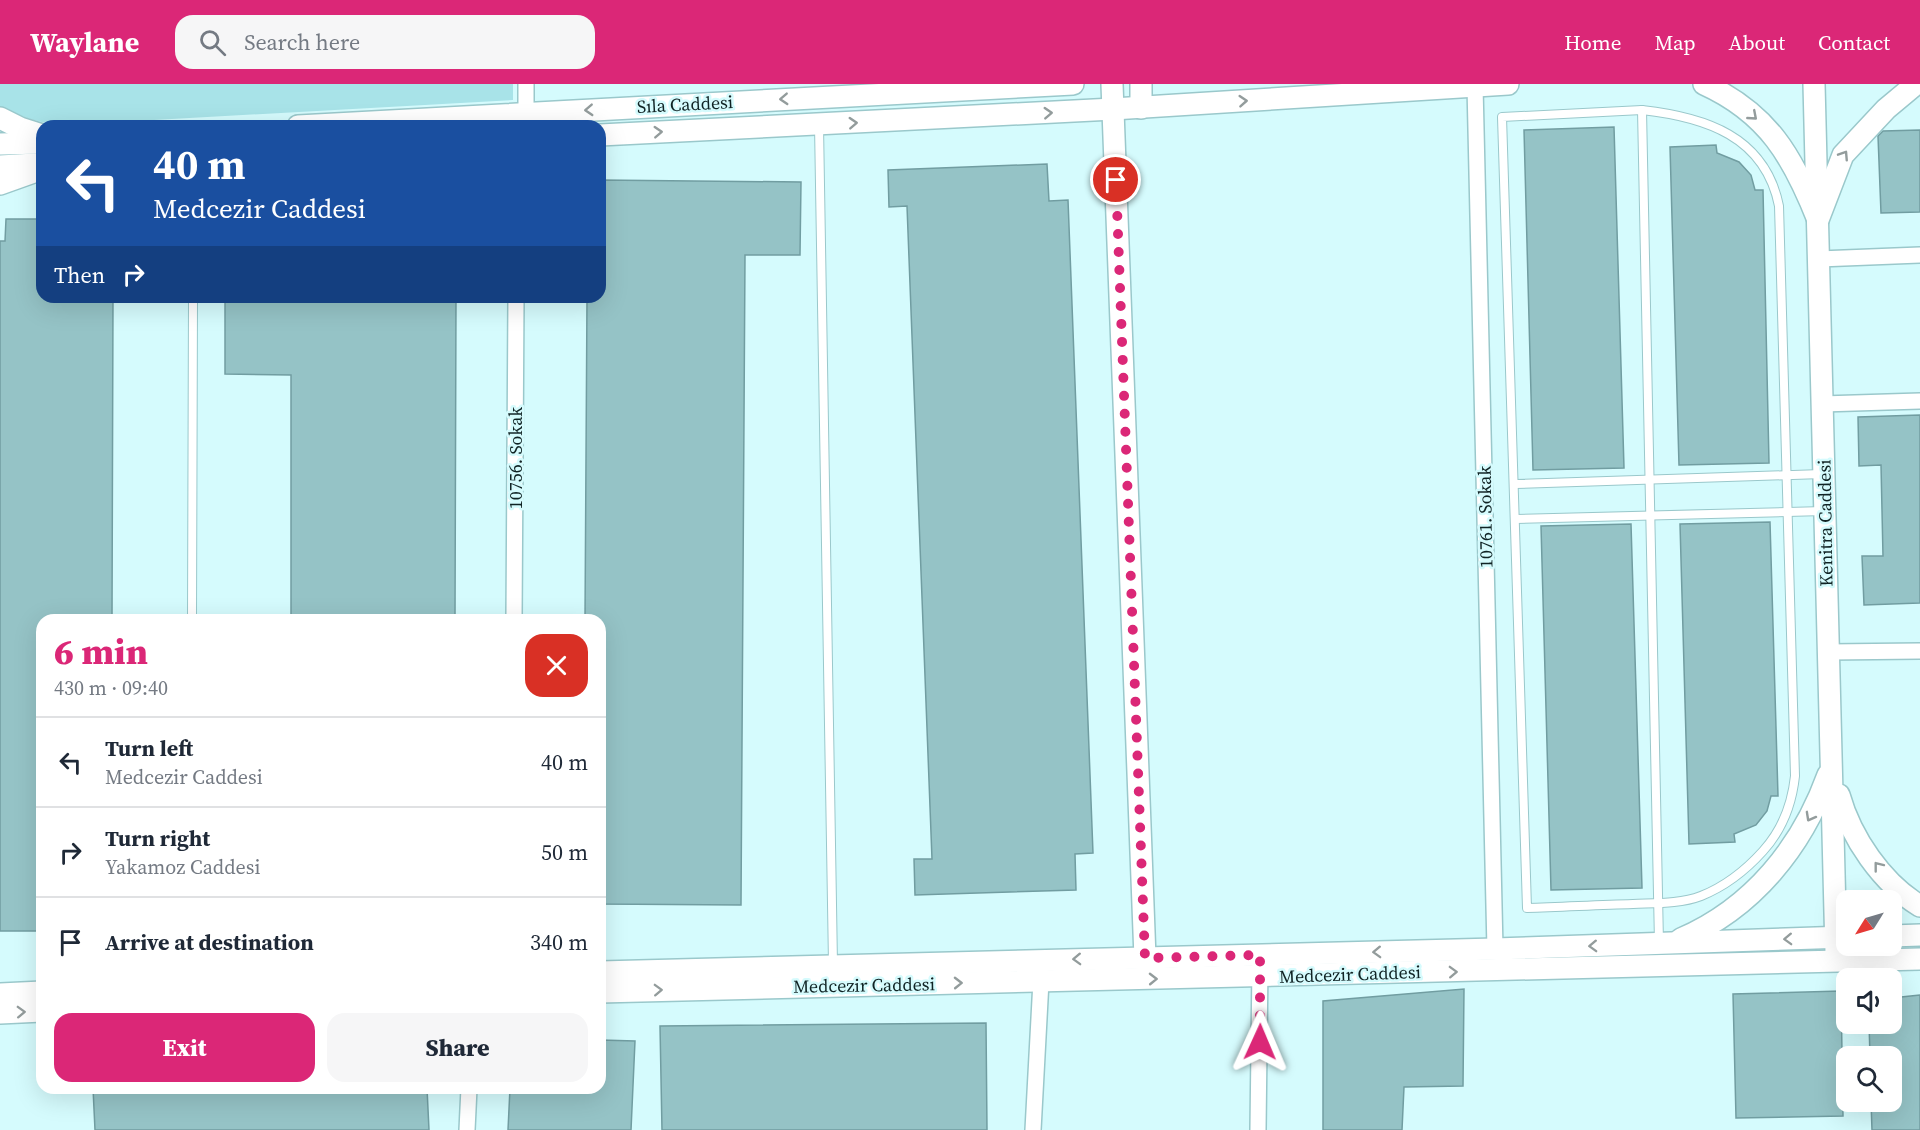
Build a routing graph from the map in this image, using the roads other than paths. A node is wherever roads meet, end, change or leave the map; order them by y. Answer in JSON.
{"nodes":[{"id":1,"x":526,"y":84,"type":"edge"},
{"id":2,"x":1073,"y":84,"type":"edge"},
{"id":3,"x":1112,"y":84,"type":"edge"},
{"id":4,"x":1141,"y":84,"type":"edge"},
{"id":5,"x":1508,"y":84,"type":"edge"},
{"id":6,"x":1704,"y":84,"type":"edge"},
{"id":7,"x":1814,"y":84,"type":"edge"},
{"id":8,"x":1916,"y":84,"type":"edge"},
{"id":9,"x":1475,"y":86,"type":"junction"},
{"id":10,"x":1141,"y":108,"type":"junction"},
{"id":11,"x":1113,"y":109,"type":"junction"},
{"id":12,"x":1642,"y":110,"type":"junction"},
{"id":13,"x":526,"y":113,"type":"junction"},
{"id":14,"x":0,"y":118,"type":"edge"},
{"id":15,"x":403,"y":120,"type":"edge"},
{"id":16,"x":819,"y":124,"type":"junction"},
{"id":17,"x":36,"y":133,"type":"edge"},
{"id":18,"x":606,"y":135,"type":"edge"},
{"id":19,"x":36,"y":143,"type":"edge"},
{"id":20,"x":0,"y":144,"type":"edge"},
{"id":21,"x":36,"y":164,"type":"edge"},
{"id":22,"x":0,"y":166,"type":"edge"},
{"id":23,"x":36,"y":171,"type":"edge"},
{"id":24,"x":0,"y":184,"type":"edge"},
{"id":25,"x":1818,"y":220,"type":"junction"},
{"id":26,"x":1920,"y":255,"type":"edge"},
{"id":27,"x":1819,"y":259,"type":"junction"},
{"id":28,"x":193,"y":303,"type":"edge"},
{"id":29,"x":516,"y":303,"type":"edge"},
{"id":30,"x":1920,"y":401,"type":"edge"},
{"id":31,"x":1822,"y":404,"type":"junction"},
{"id":32,"x":1824,"y":474,"type":"junction"},
{"id":33,"x":1786,"y":475,"type":"junction"},
{"id":34,"x":1650,"y":480,"type":"junction"},
{"id":35,"x":1515,"y":484,"type":"junction"},
{"id":36,"x":1825,"y":511,"type":"junction"},
{"id":37,"x":1787,"y":512,"type":"junction"},
{"id":38,"x":1651,"y":515,"type":"junction"},
{"id":39,"x":1516,"y":519,"type":"junction"},
{"id":40,"x":192,"y":614,"type":"edge"},
{"id":41,"x":514,"y":614,"type":"edge"},
{"id":42,"x":1920,"y":651,"type":"edge"},
{"id":43,"x":1829,"y":652,"type":"junction"},
{"id":44,"x":1832,"y":763,"type":"junction"},
{"id":45,"x":1839,"y":890,"type":"edge"},
{"id":46,"x":1658,"y":903,"type":"junction"},
{"id":47,"x":1920,"y":906,"type":"edge"},
{"id":48,"x":1920,"y":935,"type":"edge"},
{"id":49,"x":1902,"y":936,"type":"edge"},
{"id":50,"x":1836,"y":937,"type":"edge"},
{"id":51,"x":1666,"y":943,"type":"junction"},
{"id":52,"x":1496,"y":949,"type":"junction"},
{"id":53,"x":1260,"y":955,"type":"junction"},
{"id":54,"x":1838,"y":956,"type":"edge"},
{"id":55,"x":1145,"y":958,"type":"junction"},
{"id":56,"x":1920,"y":959,"type":"edge"},
{"id":57,"x":1837,"y":962,"type":"junction"},
{"id":58,"x":833,"y":966,"type":"junction"},
{"id":59,"x":606,"y":972,"type":"edge"},
{"id":60,"x":1261,"y":977,"type":"junction"},
{"id":61,"x":1041,"y":981,"type":"junction"},
{"id":62,"x":0,"y":987,"type":"edge"},
{"id":63,"x":606,"y":992,"type":"edge"},
{"id":64,"x":0,"y":994,"type":"edge"},
{"id":65,"x":36,"y":998,"type":"edge"},
{"id":66,"x":36,"y":999,"type":"edge"},
{"id":67,"x":36,"y":1000,"type":"edge"},
{"id":68,"x":0,"y":1012,"type":"edge"},
{"id":69,"x":469,"y":1094,"type":"edge"},
{"id":70,"x":468,"y":1130,"type":"edge"},
{"id":71,"x":1033,"y":1130,"type":"edge"},
{"id":72,"x":1258,"y":1130,"type":"edge"}],
"edges":[{"from":1,"to":13,"type":"street"},
{"from":2,"to":13,"type":"street","name":"Sıla Caddesi","one_way":true},
{"from":3,"to":11,"type":"street"},
{"from":4,"to":10,"type":"street"},
{"from":5,"to":9,"type":"street"},
{"from":6,"to":25,"type":"street","one_way":true},
{"from":7,"to":25,"type":"street","name":"Kenitra Caddesi"},
{"from":25,"to":8,"type":"street","one_way":true},
{"from":10,"to":9,"type":"street","one_way":true},
{"from":9,"to":52,"type":"street","name":"10761. Sokak"},
{"from":10,"to":11,"type":"street"},
{"from":16,"to":11,"type":"street","one_way":true},
{"from":11,"to":55,"type":"street"},
{"from":12,"to":33,"type":"lane"},
{"from":12,"to":34,"type":"lane"},
{"from":12,"to":35,"type":"lane"},
{"from":13,"to":15,"type":"street","name":"Sıla Caddesi"},
{"from":14,"to":17,"type":"street"},
{"from":18,"to":16,"type":"street","one_way":true},
{"from":16,"to":58,"type":"lane"},
{"from":19,"to":20,"type":"street"},
{"from":21,"to":22,"type":"street"},
{"from":23,"to":24,"type":"street"},
{"from":25,"to":27,"type":"street","name":"Kenitra Caddesi"},
{"from":26,"to":27,"type":"street"},
{"from":27,"to":31,"type":"street","name":"Kenitra Caddesi"},
{"from":28,"to":40,"type":"lane"},
{"from":29,"to":41,"type":"street","name":"10756. Sokak"},
{"from":30,"to":31,"type":"street"},
{"from":31,"to":32,"type":"street","name":"Kenitra Caddesi"},
{"from":32,"to":33,"type":"lane"},
{"from":32,"to":36,"type":"street","name":"Kenitra Caddesi"},
{"from":33,"to":34,"type":"lane"},
{"from":33,"to":37,"type":"lane"},
{"from":34,"to":35,"type":"lane"},
{"from":34,"to":38,"type":"lane"},
{"from":35,"to":39,"type":"lane"},
{"from":36,"to":37,"type":"lane"},
{"from":36,"to":43,"type":"street","name":"Kenitra Caddesi"},
{"from":37,"to":38,"type":"lane"},
{"from":37,"to":46,"type":"lane"},
{"from":38,"to":39,"type":"lane"},
{"from":38,"to":46,"type":"lane"},
{"from":39,"to":46,"type":"lane"},
{"from":42,"to":43,"type":"street"},
{"from":43,"to":44,"type":"street","name":"Kenitra Caddesi"},
{"from":44,"to":45,"type":"street","name":"Kenitra Caddesi"},
{"from":47,"to":44,"type":"street","one_way":true},
{"from":44,"to":51,"type":"street","one_way":true},
{"from":46,"to":51,"type":"lane"},
{"from":48,"to":49,"type":"street"},
{"from":50,"to":51,"type":"street","name":"Medcezir Caddesi","one_way":true},
{"from":51,"to":52,"type":"street","name":"Medcezir Caddesi","one_way":true},
{"from":52,"to":53,"type":"street","name":"Medcezir Caddesi","one_way":true},
{"from":53,"to":55,"type":"street","name":"Medcezir Caddesi"},
{"from":53,"to":60,"type":"street"},
{"from":54,"to":57,"type":"street","name":"Kenitra Caddesi"},
{"from":55,"to":58,"type":"street","name":"Medcezir Caddesi","one_way":true},
{"from":56,"to":57,"type":"street","name":"Medcezir Caddesi"},
{"from":60,"to":57,"type":"street","name":"Medcezir Caddesi","one_way":true},
{"from":58,"to":59,"type":"street","name":"Medcezir Caddesi"},
{"from":61,"to":60,"type":"street","name":"Medcezir Caddesi","one_way":true},
{"from":60,"to":72,"type":"street"},
{"from":63,"to":61,"type":"street","name":"Medcezir Caddesi","one_way":true},
{"from":61,"to":71,"type":"street"},
{"from":62,"to":65,"type":"street"},
{"from":64,"to":66,"type":"street"},
{"from":68,"to":67,"type":"street","one_way":true},
{"from":69,"to":70,"type":"street"}]}
